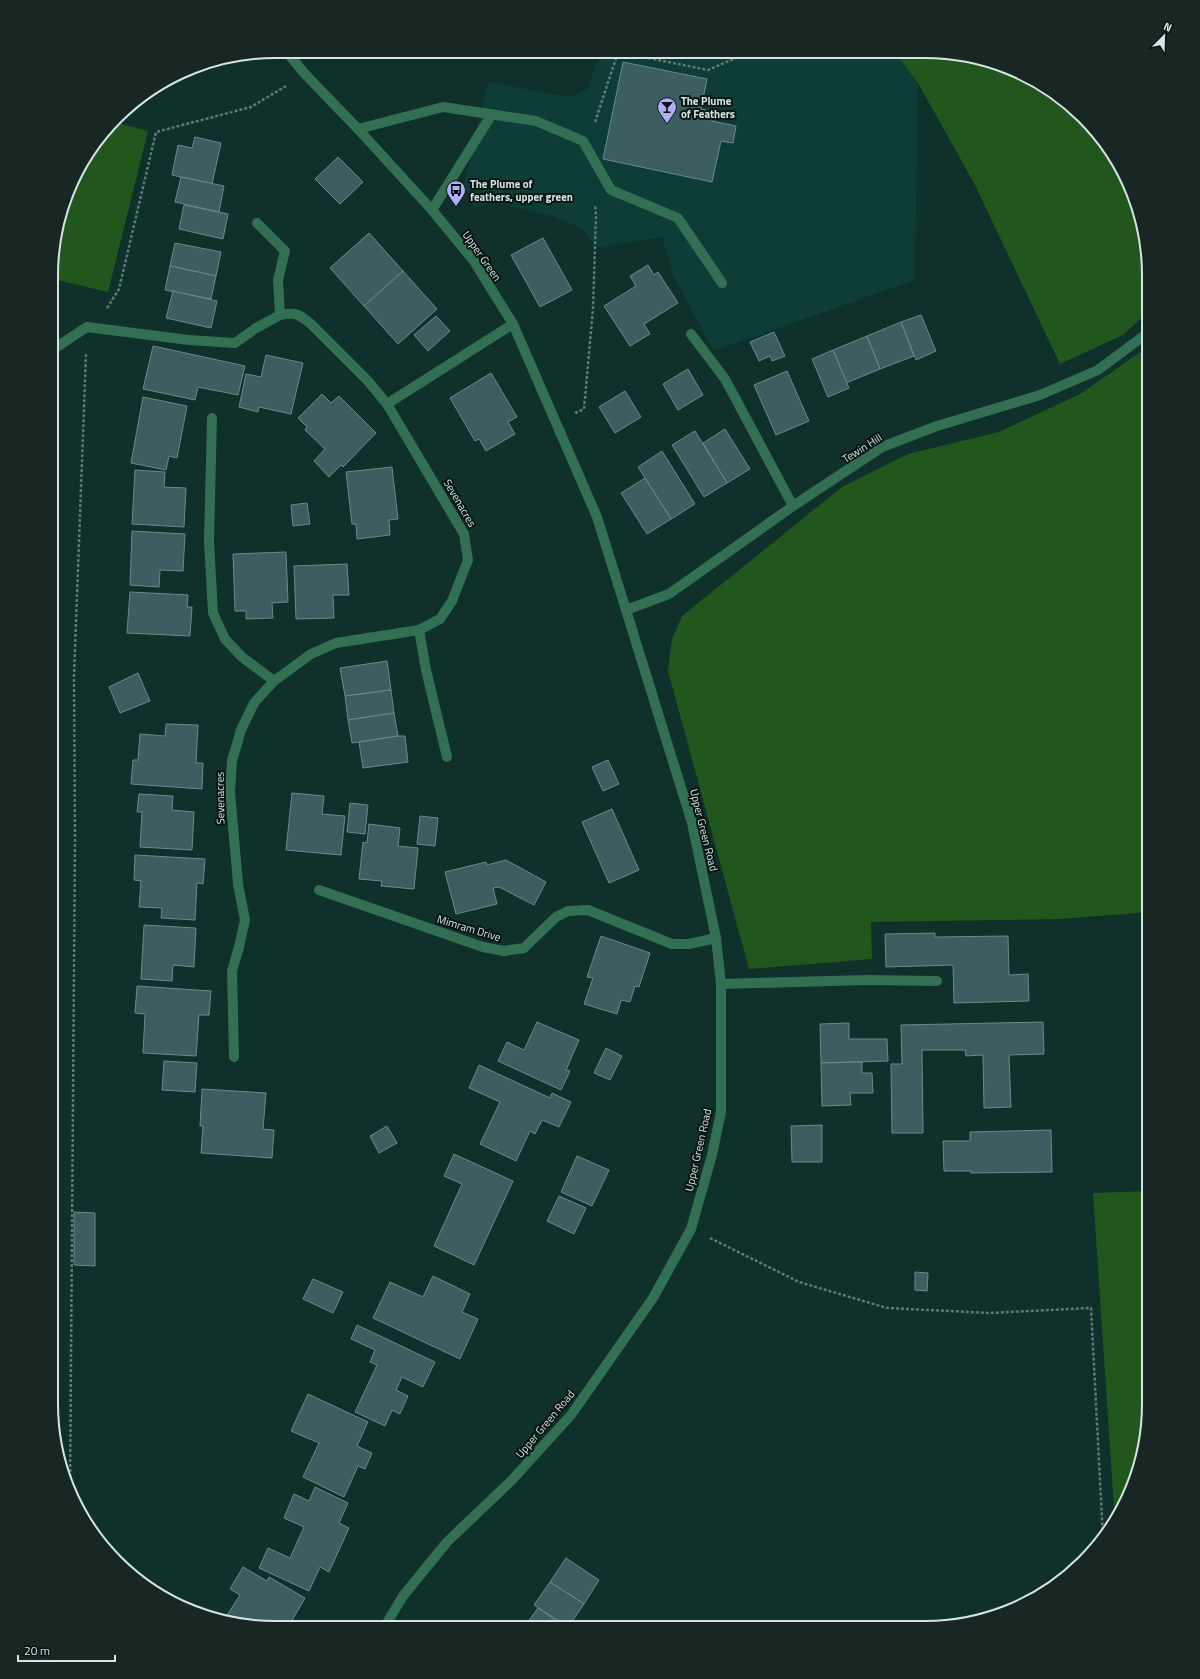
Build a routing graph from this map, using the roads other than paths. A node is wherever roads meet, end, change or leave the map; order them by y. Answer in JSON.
{"nodes":[{"id":1,"x":292,"y":58,"type":"edge"},
{"id":2,"x":492,"y":114,"type":"junction"},
{"id":3,"x":358,"y":129,"type":"junction"},
{"id":4,"x":432,"y":210,"type":"junction"},
{"id":5,"x":257,"y":223,"type":"dead end"},
{"id":6,"x":722,"y":283,"type":"dead end"},
{"id":7,"x":280,"y":315,"type":"junction"},
{"id":8,"x":513,"y":324,"type":"junction"},
{"id":9,"x":691,"y":334,"type":"dead end"},
{"id":10,"x":1142,"y":337,"type":"edge"},
{"id":11,"x":58,"y":346,"type":"edge"},
{"id":12,"x":387,"y":404,"type":"junction"},
{"id":13,"x":212,"y":418,"type":"dead end"},
{"id":14,"x":793,"y":506,"type":"junction"},
{"id":15,"x":597,"y":517,"type":"joint"},
{"id":16,"x":626,"y":610,"type":"junction"},
{"id":17,"x":419,"y":630,"type":"junction"},
{"id":18,"x":274,"y":681,"type":"junction"},
{"id":19,"x":447,"y":757,"type":"dead end"},
{"id":20,"x":319,"y":890,"type":"dead end"},
{"id":21,"x":716,"y":938,"type":"junction"},
{"id":22,"x":937,"y":981,"type":"dead end"},
{"id":23,"x":721,"y":984,"type":"junction"},
{"id":24,"x":234,"y":1057,"type":"dead end"},
{"id":25,"x":388,"y":1621,"type":"edge"}],
"edges":[{"from":1,"to":3,"type":"street","name":"Upper Green"},
{"from":2,"to":3,"type":"street"},
{"from":2,"to":4,"type":"street"},
{"from":2,"to":6,"type":"street"},
{"from":3,"to":4,"type":"street","name":"Upper Green"},
{"from":4,"to":8,"type":"street","name":"Upper Green"},
{"from":5,"to":7,"type":"street"},
{"from":7,"to":11,"type":"street"},
{"from":7,"to":12,"type":"street","name":"Sevenacres"},
{"from":8,"to":12,"type":"street"},
{"from":8,"to":15,"type":"street","name":"Upper Green"},
{"from":9,"to":14,"type":"street"},
{"from":10,"to":14,"type":"street","name":"Tewin Hill"},
{"from":12,"to":17,"type":"street","name":"Sevenacres"},
{"from":13,"to":18,"type":"street"},
{"from":14,"to":16,"type":"street","name":"Tewin Hill"},
{"from":15,"to":16,"type":"street","name":"Upper Green Road"},
{"from":16,"to":21,"type":"street","name":"Upper Green Road"},
{"from":17,"to":18,"type":"street","name":"Sevenacres"},
{"from":17,"to":19,"type":"street"},
{"from":18,"to":24,"type":"street","name":"Sevenacres"},
{"from":20,"to":21,"type":"street","name":"Mimram Drive"},
{"from":21,"to":23,"type":"street","name":"Upper Green Road"},
{"from":22,"to":23,"type":"street"},
{"from":23,"to":25,"type":"street","name":"Upper Green Road"}]}
